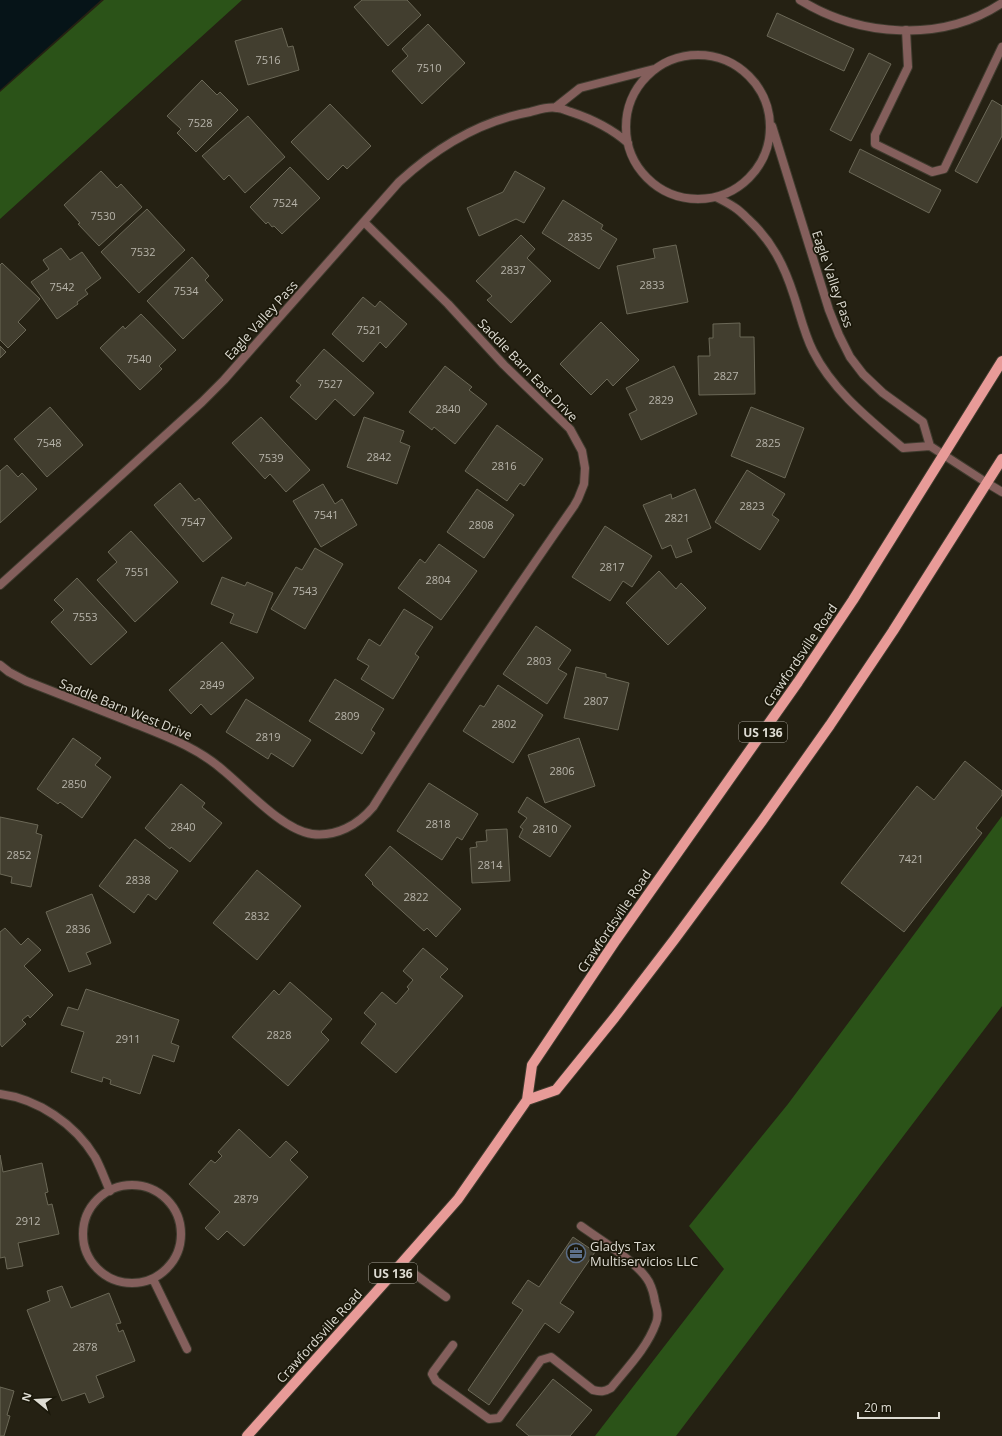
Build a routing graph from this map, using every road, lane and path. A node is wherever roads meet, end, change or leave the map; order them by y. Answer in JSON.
{"nodes":[{"id":1,"x":800,"y":0,"type":"edge"},
{"id":2,"x":1002,"y":3,"type":"edge"},
{"id":3,"x":906,"y":30,"type":"junction"},
{"id":4,"x":1002,"y":48,"type":"edge"},
{"id":5,"x":656,"y":69,"type":"junction"},
{"id":6,"x":556,"y":107,"type":"junction"},
{"id":7,"x":768,"y":111,"type":"junction"},
{"id":8,"x":628,"y":143,"type":"junction"},
{"id":9,"x":716,"y":197,"type":"junction"},
{"id":10,"x":364,"y":222,"type":"junction"},
{"id":11,"x":1002,"y":361,"type":"edge"},
{"id":12,"x":930,"y":446,"type":"junction"},
{"id":13,"x":944,"y":455,"type":"junction"},
{"id":14,"x":1002,"y":459,"type":"edge"},
{"id":15,"x":987,"y":483,"type":"junction"},
{"id":16,"x":1002,"y":492,"type":"edge"},
{"id":17,"x":0,"y":585,"type":"edge"},
{"id":18,"x":468,"y":660,"type":"joint"},
{"id":19,"x":0,"y":665,"type":"edge"},
{"id":20,"x":0,"y":1094,"type":"edge"},
{"id":21,"x":527,"y":1100,"type":"junction"},
{"id":22,"x":110,"y":1191,"type":"junction"},
{"id":23,"x":581,"y":1226,"type":"dead end"},
{"id":24,"x":401,"y":1264,"type":"junction"},
{"id":25,"x":153,"y":1279,"type":"junction"},
{"id":26,"x":446,"y":1297,"type":"dead end"},
{"id":27,"x":453,"y":1345,"type":"dead end"},
{"id":28,"x":186,"y":1349,"type":"dead end"},
{"id":29,"x":246,"y":1436,"type":"edge"}],
"edges":[{"from":1,"to":3,"type":"street"},
{"from":2,"to":3,"type":"street"},
{"from":3,"to":4,"type":"street"},
{"from":5,"to":6,"type":"street","name":"Eagle Valley Pass"},
{"from":5,"to":7,"type":"street","name":"Eagle Valley Pass"},
{"from":5,"to":8,"type":"street","name":"Eagle Valley Pass"},
{"from":6,"to":8,"type":"street","name":"Eagle Valley Pass"},
{"from":6,"to":10,"type":"street","name":"Eagle Valley Pass"},
{"from":7,"to":9,"type":"street","name":"Eagle Valley Pass"},
{"from":7,"to":12,"type":"street","name":"Eagle Valley Pass"},
{"from":8,"to":9,"type":"street","name":"Eagle Valley Pass"},
{"from":9,"to":12,"type":"street"},
{"from":10,"to":17,"type":"street","name":"Eagle Valley Pass"},
{"from":10,"to":18,"type":"street","name":"Saddle Barn East Drive"},
{"from":11,"to":13,"type":"main road","name":"Crawfordsville Road","number":"US 136"},
{"from":12,"to":13,"type":"street"},
{"from":13,"to":15,"type":"street"},
{"from":13,"to":21,"type":"main road","name":"Crawfordsville Road","number":"US 136"},
{"from":14,"to":15,"type":"main road"},
{"from":15,"to":16,"type":"street"},
{"from":15,"to":21,"type":"main road"},
{"from":18,"to":19,"type":"street","name":"Saddle Barn West Drive"},
{"from":20,"to":22,"type":"street"},
{"from":21,"to":24,"type":"main road","name":"Crawfordsville Road","number":"US 136"},
{"from":22,"to":25,"type":"street"},
{"from":22,"to":25,"type":"street"},
{"from":23,"to":27,"type":"street"},
{"from":24,"to":26,"type":"street"},
{"from":24,"to":29,"type":"main road","name":"Crawfordsville Road","number":"US 136"},
{"from":25,"to":28,"type":"street"}]}
